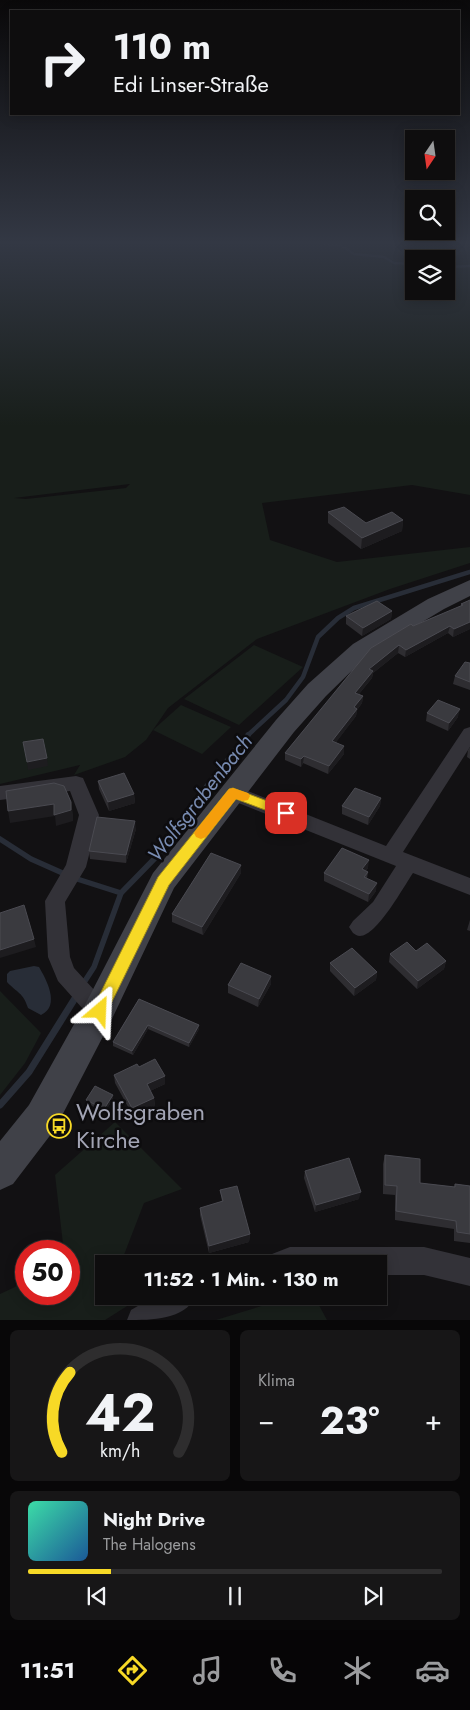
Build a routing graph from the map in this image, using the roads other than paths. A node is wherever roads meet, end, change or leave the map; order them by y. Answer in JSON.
{"nodes":[{"id":1,"x":470,"y":588,"type":"edge"},
{"id":2,"x":470,"y":733,"type":"edge"},
{"id":3,"x":233,"y":792,"type":"junction"},
{"id":4,"x":0,"y":793,"type":"edge"},
{"id":5,"x":399,"y":859,"type":"junction"},
{"id":6,"x":470,"y":887,"type":"edge"},
{"id":7,"x":360,"y":928,"type":"dead end"},
{"id":8,"x":66,"y":974,"type":"joint"},
{"id":9,"x":92,"y":1003,"type":"junction"},
{"id":10,"x":0,"y":1171,"type":"edge"},
{"id":11,"x":387,"y":1261,"type":"edge"},
{"id":12,"x":470,"y":1272,"type":"edge"},
{"id":13,"x":167,"y":1305,"type":"edge"},
{"id":14,"x":141,"y":1320,"type":"edge"}],
"edges":[{"from":1,"to":3,"type":"main road"},
{"from":2,"to":5,"type":"street"},
{"from":3,"to":5,"type":"street"},
{"from":3,"to":9,"type":"main road"},
{"from":4,"to":8,"type":"street"},
{"from":5,"to":6,"type":"street"},
{"from":5,"to":7,"type":"street"},
{"from":8,"to":9,"type":"street"},
{"from":9,"to":10,"type":"main road"},
{"from":11,"to":12,"type":"street"},
{"from":13,"to":14,"type":"street"}]}
